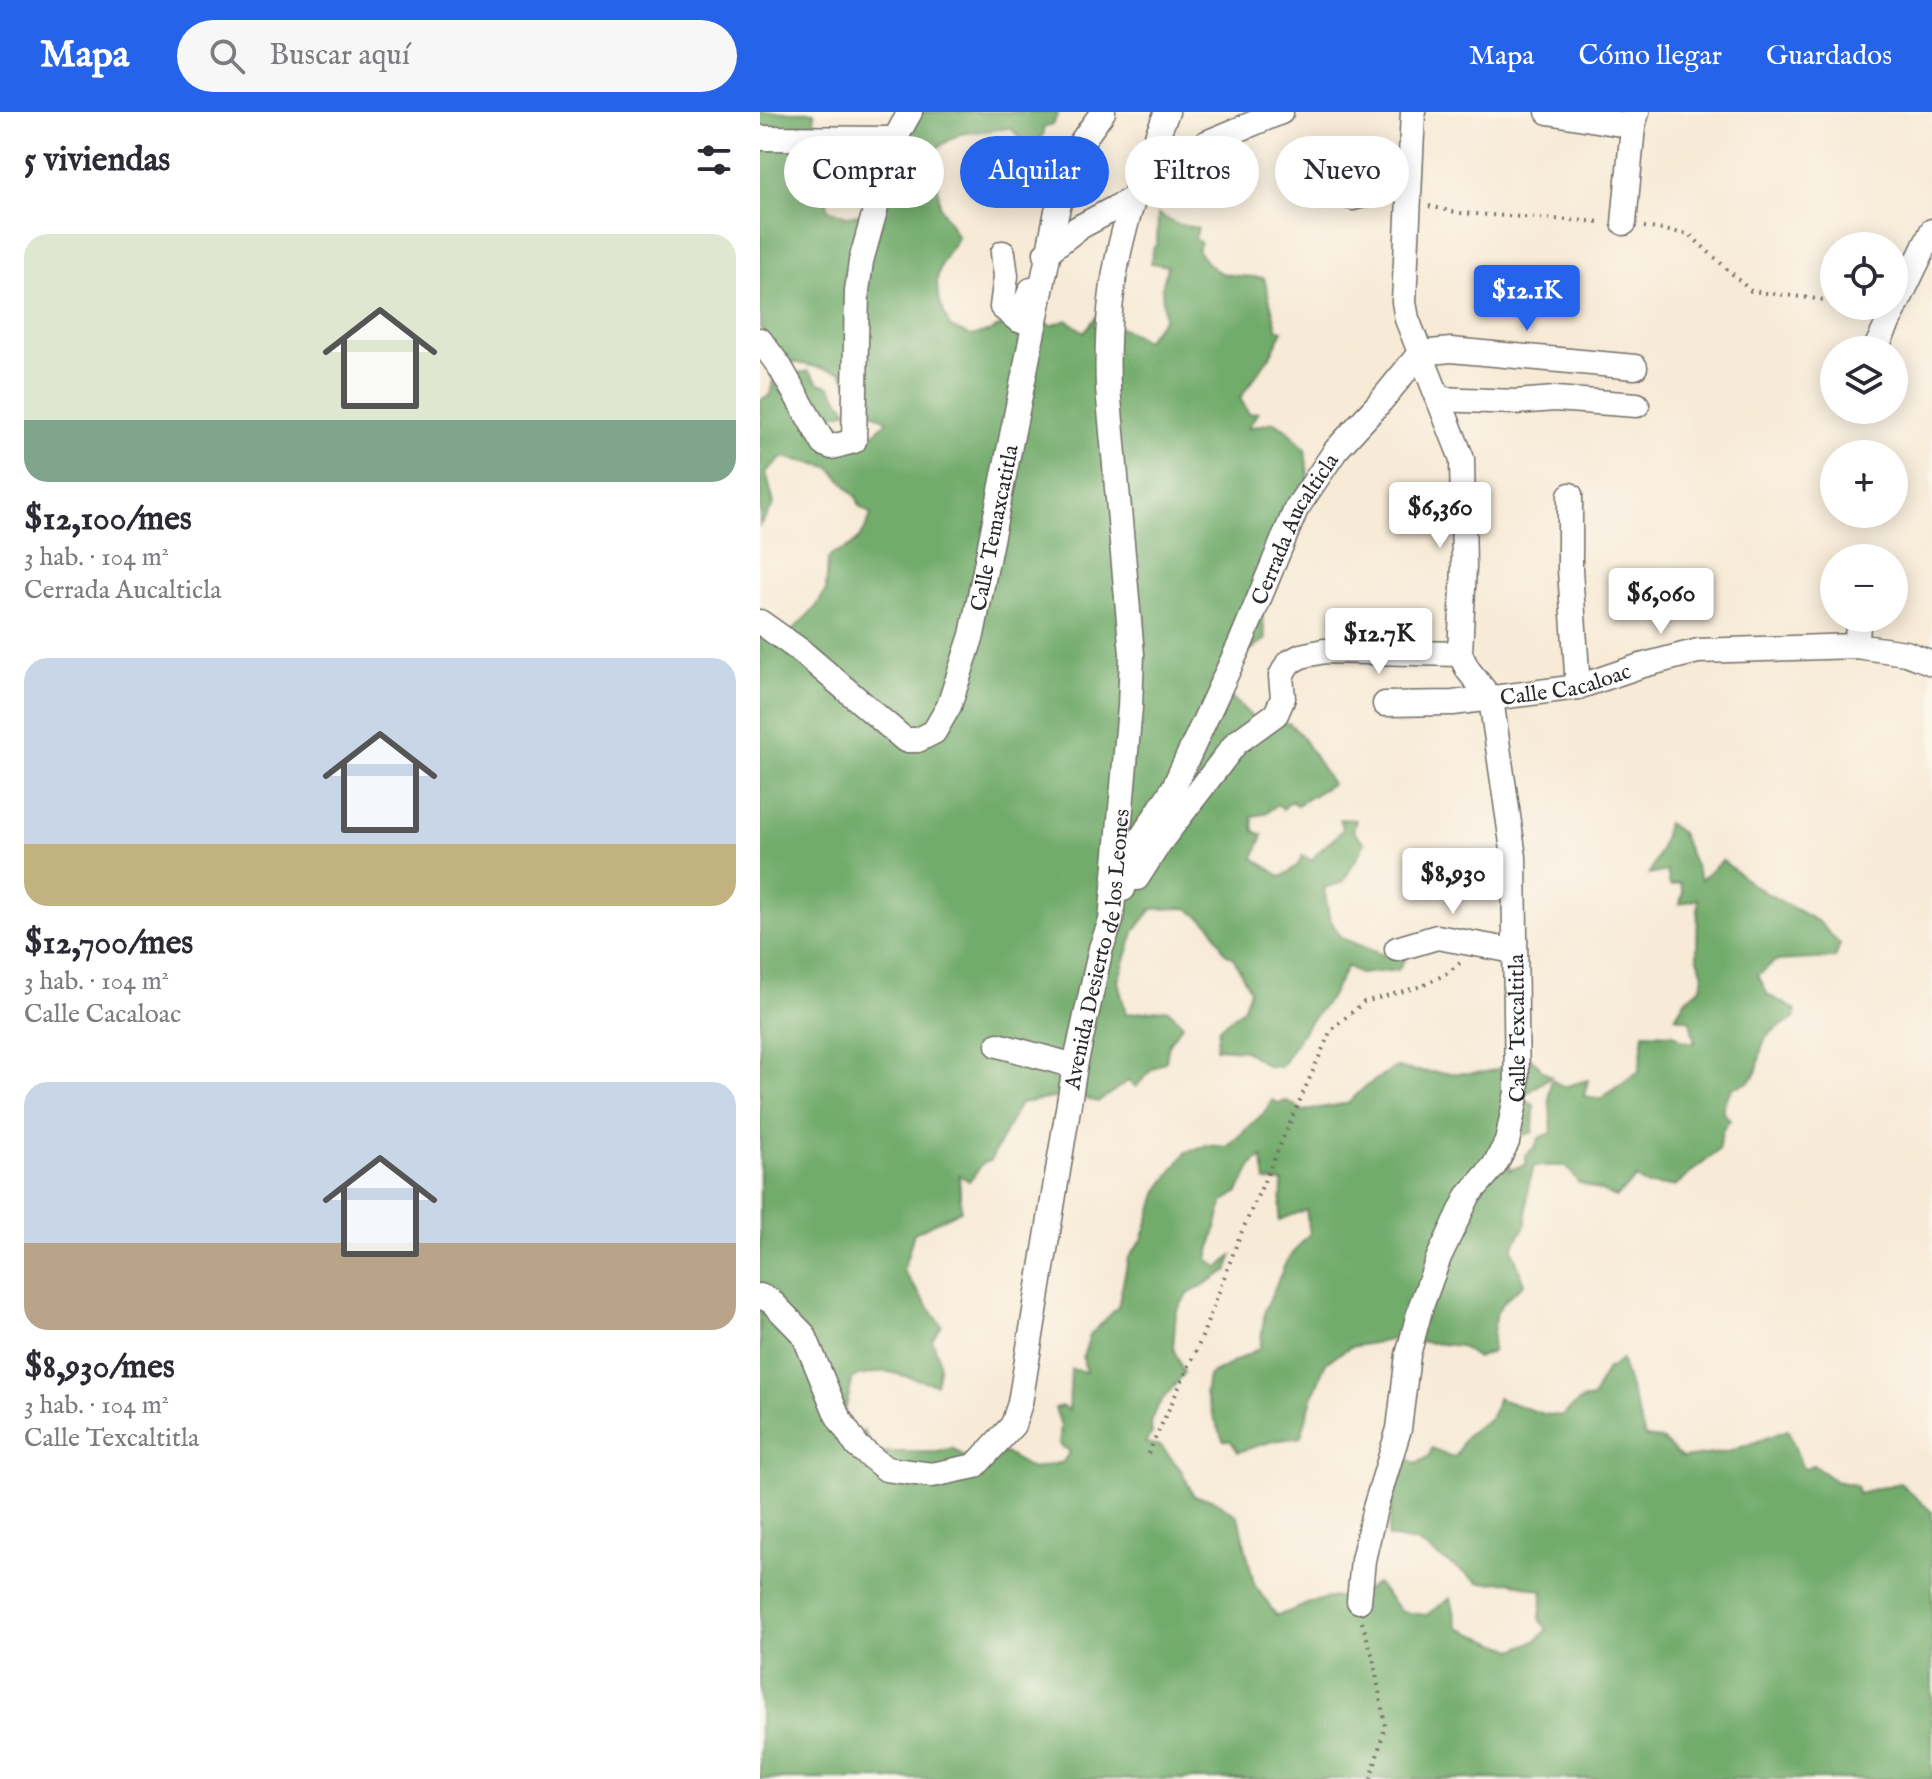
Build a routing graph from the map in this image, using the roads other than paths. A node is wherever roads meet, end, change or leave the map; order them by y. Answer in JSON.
{"nodes":[{"id":1,"x":910,"y":112,"type":"edge"},
{"id":2,"x":1103,"y":112,"type":"edge"},
{"id":3,"x":1167,"y":112,"type":"edge"},
{"id":4,"x":1281,"y":112,"type":"edge"},
{"id":5,"x":1413,"y":112,"type":"edge"},
{"id":6,"x":1548,"y":112,"type":"edge"},
{"id":7,"x":1635,"y":119,"type":"edge"},
{"id":8,"x":897,"y":136,"type":"edge"},
{"id":9,"x":1157,"y":136,"type":"edge"},
{"id":10,"x":1223,"y":136,"type":"edge"},
{"id":11,"x":760,"y":138,"type":"edge"},
{"id":12,"x":784,"y":138,"type":"edge"},
{"id":13,"x":1409,"y":173,"type":"edge"},
{"id":14,"x":1125,"y":203,"type":"edge"},
{"id":15,"x":876,"y":208,"type":"edge"},
{"id":16,"x":1130,"y":208,"type":"edge"},
{"id":17,"x":1407,"y":208,"type":"edge"},
{"id":18,"x":1624,"y":223,"type":"dead end"},
{"id":19,"x":1932,"y":231,"type":"edge"},
{"id":20,"x":1050,"y":249,"type":"junction"},
{"id":21,"x":1003,"y":253,"type":"dead end"},
{"id":22,"x":1882,"y":336,"type":"edge"},
{"id":23,"x":760,"y":340,"type":"edge"},
{"id":24,"x":1420,"y":353,"type":"junction"},
{"id":25,"x":1635,"y":367,"type":"dead end"},
{"id":26,"x":1438,"y":399,"type":"junction"},
{"id":27,"x":1637,"y":405,"type":"dead end"},
{"id":28,"x":1570,"y":495,"type":"dead end"},
{"id":29,"x":760,"y":622,"type":"edge"},
{"id":30,"x":1858,"y":632,"type":"edge"},
{"id":31,"x":1856,"y":646,"type":"junction"},
{"id":32,"x":1460,"y":654,"type":"junction"},
{"id":33,"x":1932,"y":663,"type":"edge"},
{"id":34,"x":1578,"y":687,"type":"junction"},
{"id":35,"x":1491,"y":699,"type":"junction"},
{"id":36,"x":1385,"y":704,"type":"dead end"},
{"id":37,"x":1111,"y":921,"type":"junction"},
{"id":38,"x":1397,"y":949,"type":"dead end"},
{"id":39,"x":1514,"y":951,"type":"junction"},
{"id":40,"x":998,"y":1045,"type":"dead end"},
{"id":41,"x":1075,"y":1066,"type":"junction"},
{"id":42,"x":760,"y":1296,"type":"edge"},
{"id":43,"x":1359,"y":1601,"type":"road end"}],
"edges":[{"from":1,"to":8,"type":"street"},
{"from":2,"to":20,"type":"street","name":"Calle Temaxcatitla"},
{"from":3,"to":9,"type":"street","name":"Avenida Desierto de los Leones"},
{"from":4,"to":10,"type":"street"},
{"from":5,"to":13,"type":"street"},
{"from":6,"to":7,"type":"street"},
{"from":7,"to":18,"type":"street"},
{"from":11,"to":12,"type":"street"},
{"from":14,"to":20,"type":"street"},
{"from":15,"to":23,"type":"street"},
{"from":16,"to":37,"type":"street","name":"Avenida Desierto de los Leones"},
{"from":17,"to":24,"type":"street"},
{"from":19,"to":22,"type":"street"},
{"from":20,"to":21,"type":"street"},
{"from":20,"to":29,"type":"street","name":"Calle Temaxcatitla"},
{"from":24,"to":25,"type":"street"},
{"from":24,"to":26,"type":"street"},
{"from":24,"to":37,"type":"street","name":"Cerrada Aucalticla"},
{"from":26,"to":27,"type":"street"},
{"from":26,"to":32,"type":"street"},
{"from":28,"to":34,"type":"street"},
{"from":30,"to":31,"type":"street"},
{"from":31,"to":33,"type":"street","name":"Calle Cacaloac"},
{"from":31,"to":34,"type":"street","name":"Calle Cacaloac"},
{"from":32,"to":35,"type":"street","name":"Calle Texcaltitla"},
{"from":32,"to":37,"type":"street"},
{"from":34,"to":35,"type":"street","name":"Calle Cacaloac"},
{"from":35,"to":36,"type":"street","name":"Calle Cacaloac"},
{"from":35,"to":39,"type":"street","name":"Calle Texcaltitla"},
{"from":37,"to":41,"type":"street","name":"Avenida Desierto de los Leones"},
{"from":38,"to":39,"type":"street"},
{"from":39,"to":43,"type":"street","name":"Calle Texcaltitla"},
{"from":40,"to":41,"type":"street"},
{"from":41,"to":42,"type":"street","name":"Avenida Desierto de los Leones"}]}
